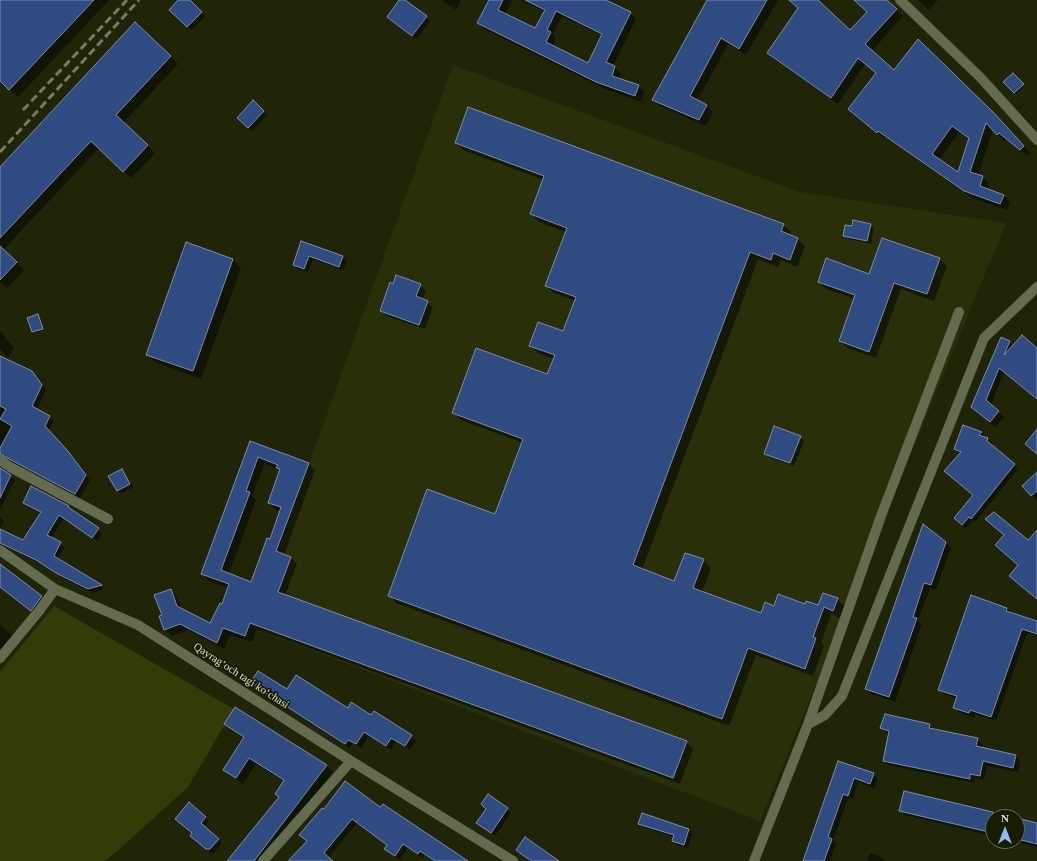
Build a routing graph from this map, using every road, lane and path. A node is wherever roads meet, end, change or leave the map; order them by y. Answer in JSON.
{"nodes":[{"id":1,"x":900,"y":0,"type":"edge"},
{"id":2,"x":1036,"y":137,"type":"edge"},
{"id":3,"x":1037,"y":287,"type":"edge"},
{"id":4,"x":959,"y":312,"type":"dead end"},
{"id":5,"x":0,"y":460,"type":"edge"},
{"id":6,"x":108,"y":519,"type":"dead end"},
{"id":7,"x":0,"y":550,"type":"edge"},
{"id":8,"x":55,"y":589,"type":"junction"},
{"id":9,"x":0,"y":658,"type":"edge"},
{"id":10,"x":808,"y":724,"type":"junction"},
{"id":11,"x":351,"y":761,"type":"junction"},
{"id":12,"x":263,"y":861,"type":"edge"},
{"id":13,"x":513,"y":861,"type":"edge"},
{"id":14,"x":754,"y":861,"type":"edge"}],
"edges":[{"from":1,"to":2,"type":"street"},
{"from":3,"to":10,"type":"street"},
{"from":4,"to":10,"type":"street"},
{"from":5,"to":6,"type":"street"},
{"from":7,"to":8,"type":"street","name":"Qayragʻoch tagi koʻchasi"},
{"from":8,"to":9,"type":"street"},
{"from":8,"to":11,"type":"street","name":"Qayragʻoch tagi koʻchasi"},
{"from":10,"to":14,"type":"street"},
{"from":11,"to":12,"type":"street"},
{"from":11,"to":13,"type":"street","name":"Qayragʻoch tagi koʻchasi"}]}
